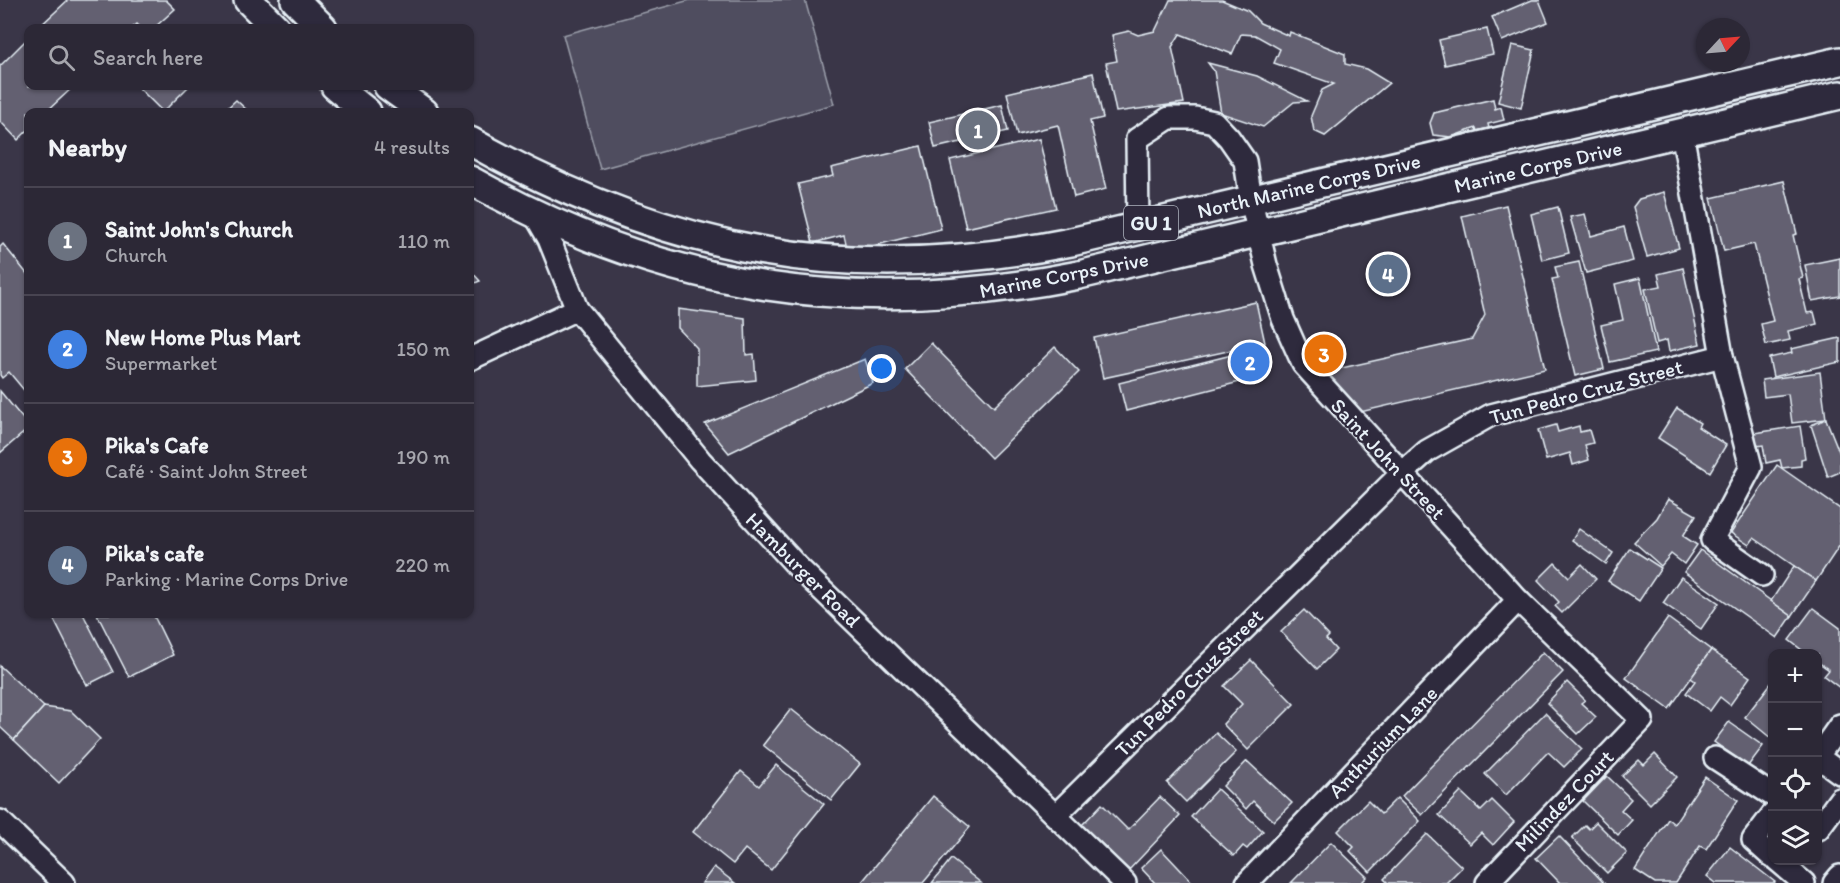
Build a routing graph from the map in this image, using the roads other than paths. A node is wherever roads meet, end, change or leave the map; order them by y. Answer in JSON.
{"nodes":[{"id":1,"x":248,"y":0,"type":"edge"},
{"id":2,"x":296,"y":0,"type":"edge"},
{"id":3,"x":272,"y":24,"type":"edge"},
{"id":4,"x":319,"y":24,"type":"edge"},
{"id":5,"x":1840,"y":61,"type":"edge"},
{"id":6,"x":340,"y":90,"type":"edge"},
{"id":7,"x":394,"y":90,"type":"edge"},
{"id":8,"x":1840,"y":95,"type":"edge"},
{"id":9,"x":362,"y":108,"type":"edge"},
{"id":10,"x":418,"y":108,"type":"edge"},
{"id":11,"x":1682,"y":132,"type":"junction"},
{"id":12,"x":474,"y":143,"type":"edge"},
{"id":13,"x":474,"y":182,"type":"edge"},
{"id":14,"x":1251,"y":200,"type":"junction"},
{"id":15,"x":535,"y":215,"type":"junction"},
{"id":16,"x":1138,"y":226,"type":"junction"},
{"id":17,"x":1258,"y":234,"type":"junction"},
{"id":18,"x":577,"y":309,"type":"junction"},
{"id":19,"x":1722,"y":356,"type":"junction"},
{"id":20,"x":474,"y":357,"type":"edge"},
{"id":21,"x":1401,"y":474,"type":"junction"},
{"id":22,"x":1762,"y":575,"type":"dead end"},
{"id":23,"x":1518,"y":600,"type":"junction"},
{"id":24,"x":1642,"y":720,"type":"joint"},
{"id":25,"x":1840,"y":725,"type":"edge"},
{"id":26,"x":1822,"y":750,"type":"edge"},
{"id":27,"x":1819,"y":757,"type":"edge"},
{"id":28,"x":1715,"y":758,"type":"dead end"},
{"id":29,"x":1840,"y":773,"type":"edge"},
{"id":30,"x":1768,"y":792,"type":"edge"},
{"id":31,"x":1840,"y":799,"type":"edge"},
{"id":32,"x":1056,"y":815,"type":"junction"},
{"id":33,"x":0,"y":821,"type":"edge"},
{"id":34,"x":1768,"y":821,"type":"edge"},
{"id":35,"x":1822,"y":824,"type":"edge"},
{"id":36,"x":1768,"y":851,"type":"edge"},
{"id":37,"x":1786,"y":865,"type":"edge"},
{"id":38,"x":1840,"y":876,"type":"edge"},
{"id":39,"x":64,"y":883,"type":"edge"},
{"id":40,"x":1125,"y":883,"type":"edge"},
{"id":41,"x":1247,"y":883,"type":"edge"},
{"id":42,"x":1487,"y":883,"type":"edge"},
{"id":43,"x":1804,"y":883,"type":"edge"},
{"id":44,"x":1834,"y":883,"type":"edge"}],
"edges":[{"from":1,"to":3,"type":"main road"},
{"from":2,"to":4,"type":"main road"},
{"from":5,"to":14,"type":"main road","name":"North Marine Corps Drive","number":"GU 1"},
{"from":6,"to":9,"type":"main road"},
{"from":7,"to":10,"type":"main road"},
{"from":8,"to":11,"type":"main road","name":"Marine Corps Drive","number":"GU 1"},
{"from":11,"to":17,"type":"main road","name":"Marine Corps Drive","number":"GU 1"},
{"from":11,"to":19,"type":"street"},
{"from":12,"to":16,"type":"main road","name":"North Marine Corps Drive","number":"GU 1"},
{"from":13,"to":15,"type":"main road","name":"Marine Corps Drive","number":"GU 1"},
{"from":14,"to":16,"type":"main road","name":"North Marine Corps Drive","number":"GU 1"},
{"from":14,"to":16,"type":"street","name":"Saint John Street"},
{"from":14,"to":17,"type":"street","name":"Saint John Street"},
{"from":15,"to":17,"type":"main road","name":"Marine Corps Drive","number":"GU 1"},
{"from":15,"to":18,"type":"street","name":"Hamburger Road"},
{"from":17,"to":21,"type":"street","name":"Saint John Street"},
{"from":18,"to":20,"type":"street"},
{"from":18,"to":32,"type":"street","name":"Hamburger Road"},
{"from":19,"to":21,"type":"street","name":"Tun Pedro Cruz Street"},
{"from":19,"to":22,"type":"street"},
{"from":21,"to":23,"type":"street","name":"Saint John Street"},
{"from":21,"to":32,"type":"street","name":"Tun Pedro Cruz Street"},
{"from":23,"to":24,"type":"street","name":"Saint John Street"},
{"from":23,"to":41,"type":"street","name":"Anthurium Lane"},
{"from":24,"to":42,"type":"street","name":"Milindez Court"},
{"from":25,"to":26,"type":"street"},
{"from":27,"to":29,"type":"street"},
{"from":28,"to":30,"type":"street"},
{"from":31,"to":35,"type":"street"},
{"from":32,"to":40,"type":"street","name":"Hamburger Road"},
{"from":33,"to":39,"type":"street"},
{"from":34,"to":36,"type":"street"},
{"from":37,"to":43,"type":"street"},
{"from":38,"to":44,"type":"street"}]}
